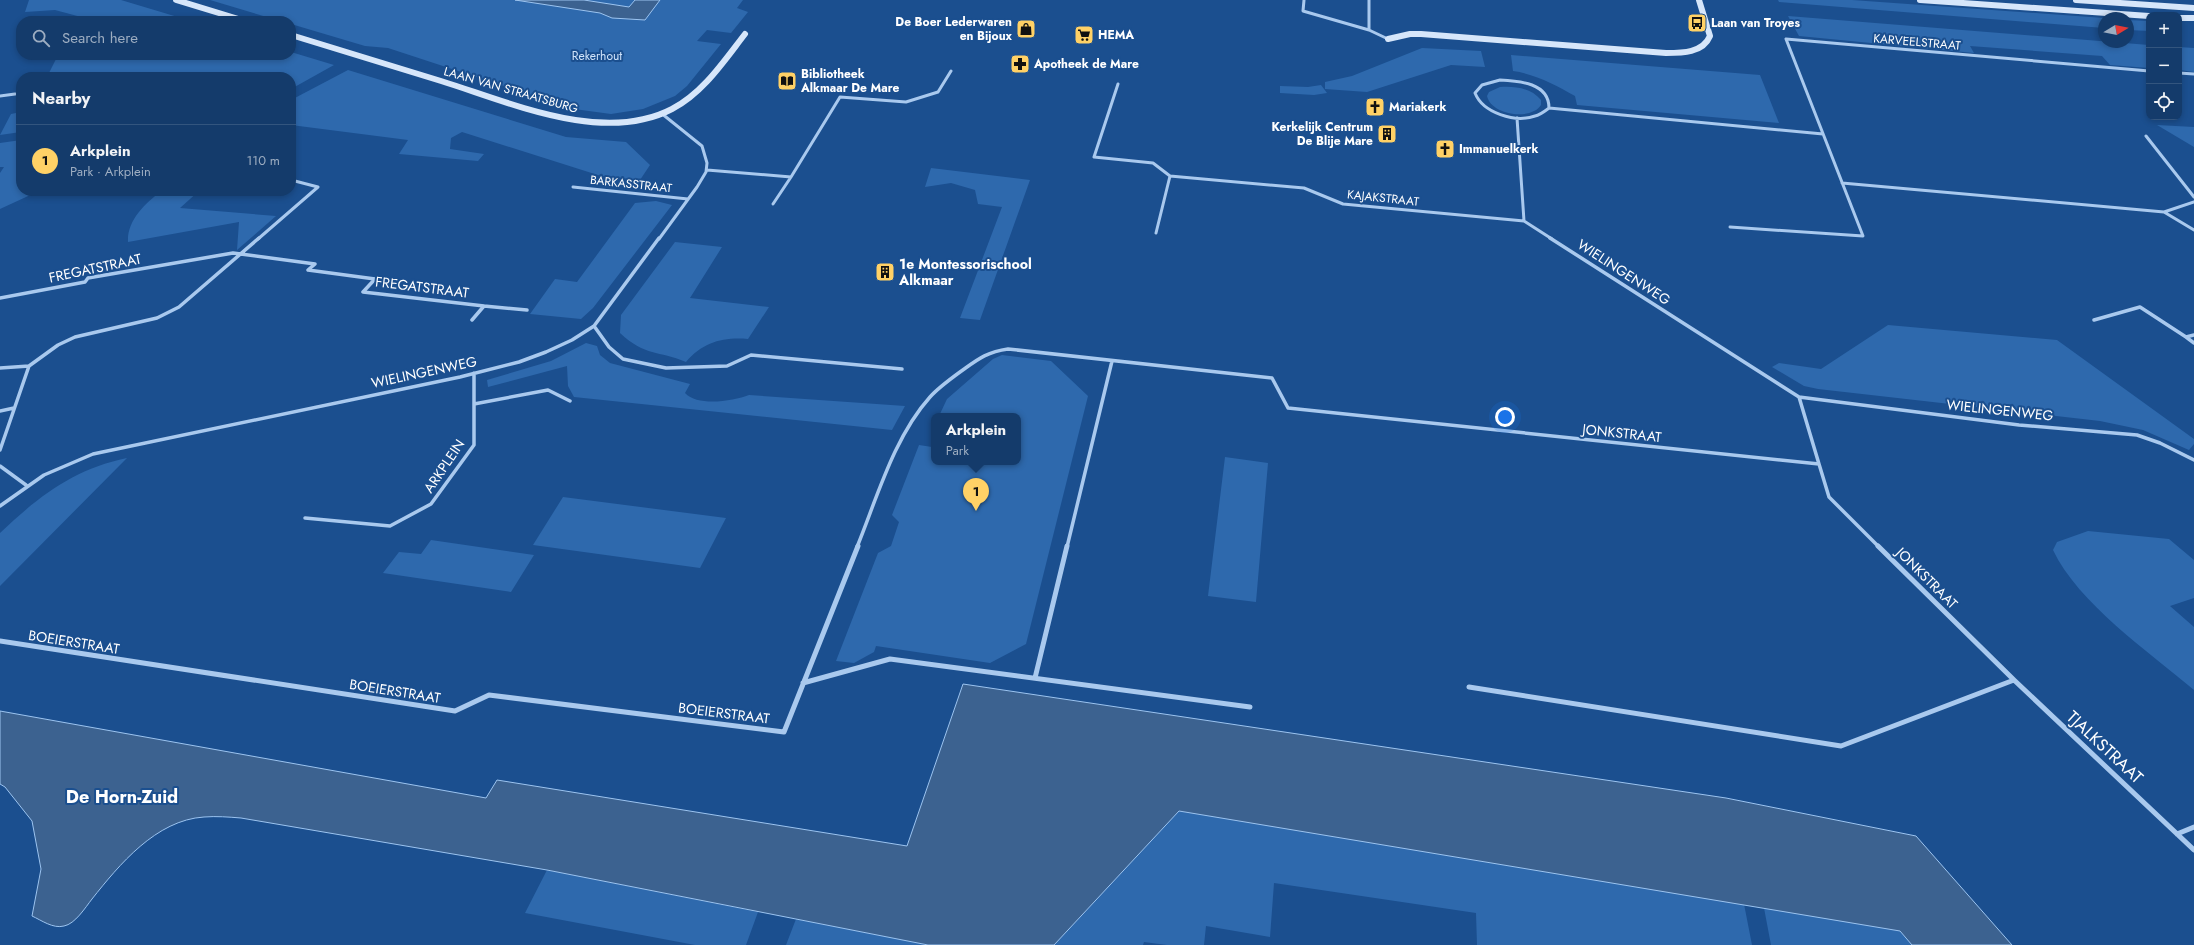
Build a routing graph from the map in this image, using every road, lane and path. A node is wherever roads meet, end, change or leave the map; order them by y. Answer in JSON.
{"nodes":[{"id":1,"x":176,"y":0,"type":"edge"},
{"id":2,"x":1304,"y":0,"type":"edge"},
{"id":3,"x":1369,"y":0,"type":"edge"},
{"id":4,"x":1699,"y":0,"type":"edge"},
{"id":5,"x":1920,"y":0,"type":"edge"},
{"id":6,"x":2076,"y":0,"type":"edge"},
{"id":7,"x":2177,"y":0,"type":"edge"},
{"id":8,"x":2157,"y":6,"type":"junction"},
{"id":9,"x":2194,"y":8,"type":"edge"},
{"id":10,"x":229,"y":16,"type":"edge"},
{"id":11,"x":2146,"y":16,"type":"edge"},
{"id":12,"x":2182,"y":18,"type":"edge"},
{"id":13,"x":2194,"y":18,"type":"edge"},
{"id":14,"x":1369,"y":30,"type":"junction"},
{"id":15,"x":745,"y":34,"type":"dead end"},
{"id":16,"x":296,"y":37,"type":"edge"},
{"id":17,"x":1388,"y":39,"type":"joint"},
{"id":18,"x":950,"y":71,"type":"dead end"},
{"id":19,"x":2146,"y":71,"type":"edge"},
{"id":20,"x":2182,"y":73,"type":"edge"},
{"id":21,"x":2194,"y":74,"type":"edge"},
{"id":22,"x":1118,"y":84,"type":"dead end"},
{"id":23,"x":15,"y":94,"type":"dead end"},
{"id":24,"x":0,"y":96,"type":"edge"},
{"id":25,"x":1549,"y":108,"type":"junction"},
{"id":26,"x":661,"y":113,"type":"junction"},
{"id":27,"x":1517,"y":118,"type":"junction"},
{"id":28,"x":1823,"y":134,"type":"junction"},
{"id":29,"x":2146,"y":136,"type":"dead end"},
{"id":30,"x":707,"y":170,"type":"junction"},
{"id":31,"x":1170,"y":176,"type":"junction"},
{"id":32,"x":791,"y":177,"type":"junction"},
{"id":33,"x":296,"y":181,"type":"edge"},
{"id":34,"x":1842,"y":183,"type":"junction"},
{"id":35,"x":573,"y":187,"type":"dead end"},
{"id":36,"x":2194,"y":197,"type":"edge"},
{"id":37,"x":688,"y":199,"type":"junction"},
{"id":38,"x":2194,"y":202,"type":"edge"},
{"id":39,"x":773,"y":204,"type":"dead end"},
{"id":40,"x":2164,"y":212,"type":"junction"},
{"id":41,"x":1524,"y":221,"type":"junction"},
{"id":42,"x":1730,"y":227,"type":"dead end"},
{"id":43,"x":2194,"y":230,"type":"edge"},
{"id":44,"x":1156,"y":233,"type":"dead end"},
{"id":45,"x":242,"y":254,"type":"junction"},
{"id":46,"x":0,"y":298,"type":"edge"},
{"id":47,"x":484,"y":306,"type":"junction"},
{"id":48,"x":527,"y":310,"type":"dead end"},
{"id":49,"x":472,"y":320,"type":"dead end"},
{"id":50,"x":2094,"y":320,"type":"dead end"},
{"id":51,"x":594,"y":326,"type":"junction"},
{"id":52,"x":2194,"y":335,"type":"edge"},
{"id":53,"x":2186,"y":337,"type":"junction"},
{"id":54,"x":2194,"y":343,"type":"edge"},
{"id":55,"x":1112,"y":361,"type":"junction"},
{"id":56,"x":29,"y":366,"type":"junction"},
{"id":57,"x":0,"y":368,"type":"edge"},
{"id":58,"x":902,"y":369,"type":"dead end"},
{"id":59,"x":474,"y":373,"type":"junction"},
{"id":60,"x":1799,"y":397,"type":"junction"},
{"id":61,"x":570,"y":401,"type":"dead end"},
{"id":62,"x":474,"y":404,"type":"junction"},
{"id":63,"x":14,"y":408,"type":"junction"},
{"id":64,"x":0,"y":411,"type":"edge"},
{"id":65,"x":0,"y":450,"type":"edge"},
{"id":66,"x":2194,"y":460,"type":"edge"},
{"id":67,"x":1819,"y":464,"type":"junction"},
{"id":68,"x":0,"y":466,"type":"edge"},
{"id":69,"x":26,"y":485,"type":"junction"},
{"id":70,"x":0,"y":506,"type":"edge"},
{"id":71,"x":305,"y":518,"type":"dead end"},
{"id":72,"x":0,"y":641,"type":"edge"},
{"id":73,"x":1035,"y":678,"type":"junction"},
{"id":74,"x":2014,"y":680,"type":"junction"},
{"id":75,"x":804,"y":683,"type":"junction"},
{"id":76,"x":1469,"y":687,"type":"dead end"},
{"id":77,"x":1250,"y":707,"type":"dead end"},
{"id":78,"x":2194,"y":827,"type":"edge"},
{"id":79,"x":2177,"y":834,"type":"junction"},
{"id":80,"x":2194,"y":850,"type":"edge"}],
"edges":[{"from":1,"to":10,"type":"street"},
{"from":2,"to":14,"type":"street"},
{"from":3,"to":14,"type":"street"},
{"from":4,"to":17,"type":"street"},
{"from":5,"to":11,"type":"street"},
{"from":6,"to":8,"type":"street"},
{"from":7,"to":8,"type":"street"},
{"from":8,"to":9,"type":"street"},
{"from":12,"to":13,"type":"street"},
{"from":14,"to":17,"type":"street"},
{"from":15,"to":26,"type":"street","name":"LAAN VAN STRAATSBURG"},
{"from":16,"to":26,"type":"street","name":"LAAN VAN STRAATSBURG"},
{"from":18,"to":32,"type":"street"},
{"from":19,"to":28,"type":"street","name":"KARVEELSTRAAT"},
{"from":20,"to":21,"type":"street"},
{"from":22,"to":31,"type":"street"},
{"from":23,"to":24,"type":"street"},
{"from":25,"to":27,"type":"street"},
{"from":25,"to":27,"type":"street"},
{"from":25,"to":28,"type":"street"},
{"from":26,"to":30,"type":"street"},
{"from":27,"to":41,"type":"street"},
{"from":28,"to":34,"type":"street","name":"KARVEELSTRAAT"},
{"from":29,"to":36,"type":"street"},
{"from":30,"to":32,"type":"street"},
{"from":30,"to":37,"type":"street","name":"WIELINGENWEG"},
{"from":31,"to":41,"type":"street","name":"KAJAKSTRAAT"},
{"from":31,"to":44,"type":"street"},
{"from":32,"to":39,"type":"street"},
{"from":33,"to":45,"type":"street"},
{"from":34,"to":40,"type":"street"},
{"from":34,"to":42,"type":"street","name":"KARVEELSTRAAT"},
{"from":35,"to":37,"type":"street","name":"BARKASSTRAAT"},
{"from":37,"to":51,"type":"street","name":"WIELINGENWEG"},
{"from":38,"to":40,"type":"street"},
{"from":40,"to":43,"type":"street"},
{"from":41,"to":60,"type":"street","name":"WIELINGENWEG"},
{"from":45,"to":46,"type":"street","name":"FREGATSTRAAT"},
{"from":45,"to":47,"type":"street","name":"FREGATSTRAAT"},
{"from":45,"to":56,"type":"street"},
{"from":47,"to":48,"type":"street"},
{"from":47,"to":49,"type":"street","name":"FREGATSTRAAT"},
{"from":50,"to":53,"type":"street"},
{"from":51,"to":58,"type":"street"},
{"from":51,"to":59,"type":"street","name":"WIELINGENWEG"},
{"from":52,"to":53,"type":"street"},
{"from":53,"to":54,"type":"street"},
{"from":55,"to":67,"type":"street","name":"JONKSTRAAT"},
{"from":55,"to":73,"type":"street"},
{"from":55,"to":75,"type":"street"},
{"from":56,"to":57,"type":"street"},
{"from":56,"to":63,"type":"street"},
{"from":59,"to":62,"type":"street","name":"ARKPLEIN"},
{"from":59,"to":69,"type":"street","name":"WIELINGENWEG"},
{"from":60,"to":66,"type":"street","name":"WIELINGENWEG"},
{"from":60,"to":67,"type":"street"},
{"from":61,"to":62,"type":"street"},
{"from":62,"to":71,"type":"street","name":"ARKPLEIN"},
{"from":63,"to":64,"type":"street"},
{"from":63,"to":65,"type":"street"},
{"from":67,"to":74,"type":"street","name":"JONKSTRAAT"},
{"from":68,"to":69,"type":"street"},
{"from":69,"to":70,"type":"street","name":"WIELINGENWEG"},
{"from":72,"to":75,"type":"street","name":"BOEIERSTRAAT"},
{"from":73,"to":75,"type":"street"},
{"from":73,"to":77,"type":"street"},
{"from":74,"to":76,"type":"street"},
{"from":74,"to":79,"type":"street","name":"TJALKSTRAAT"},
{"from":78,"to":79,"type":"street"},
{"from":79,"to":80,"type":"street","name":"TJALKSTRAAT"}]}
